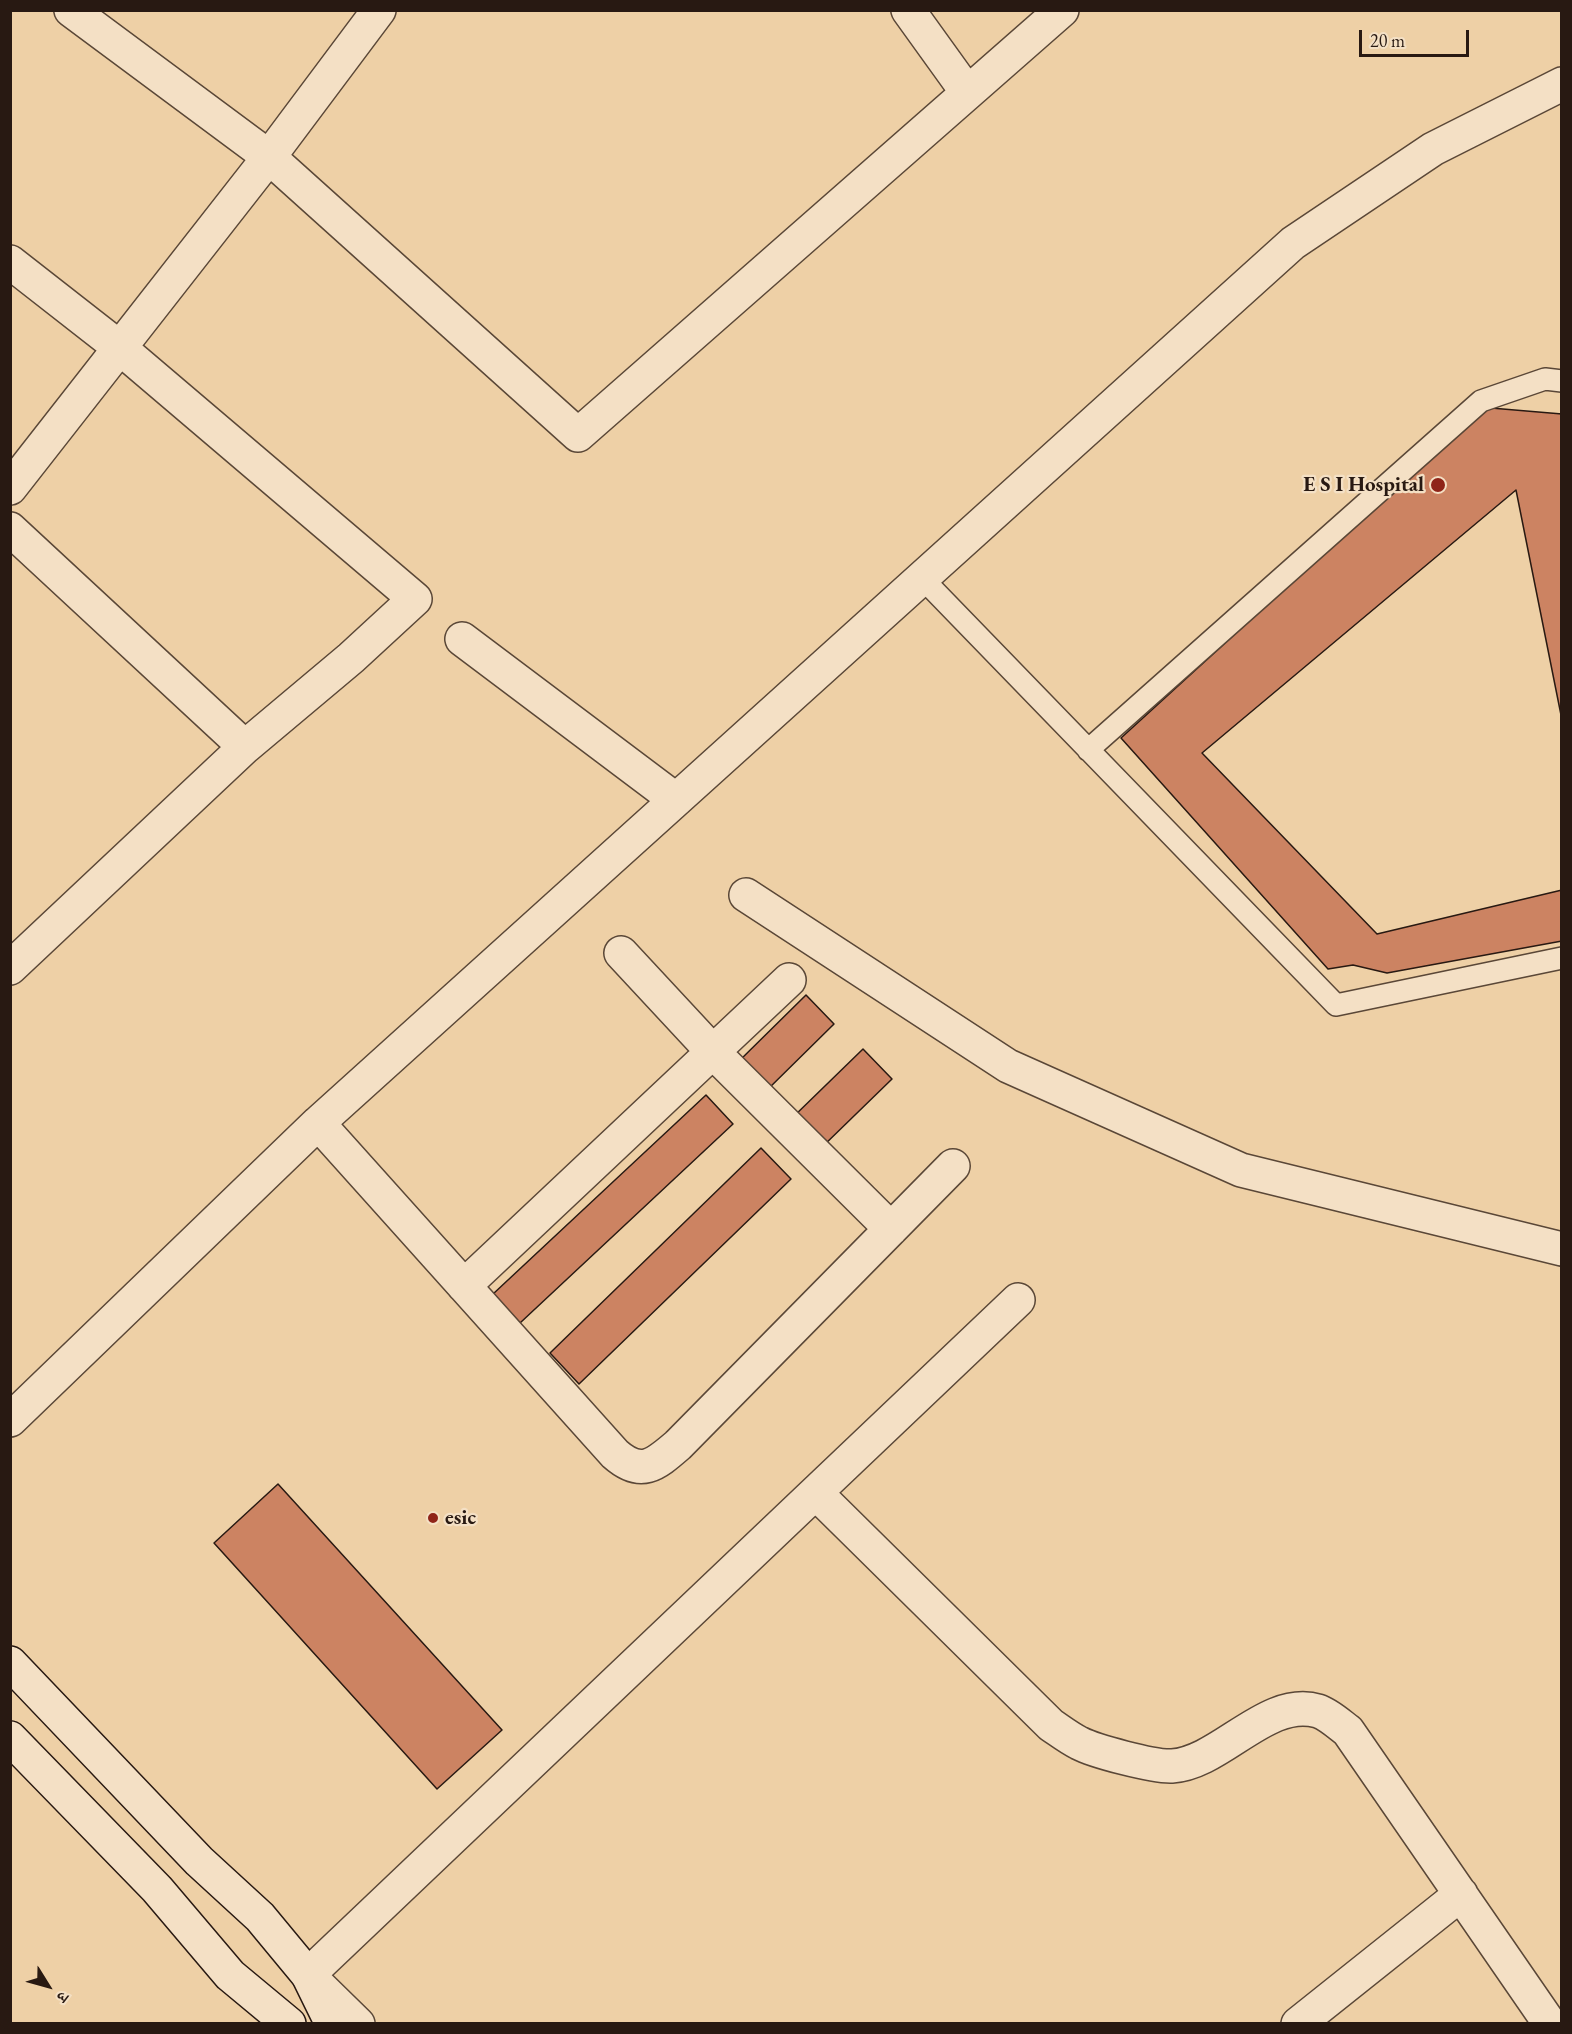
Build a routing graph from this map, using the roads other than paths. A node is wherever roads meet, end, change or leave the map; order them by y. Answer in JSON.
{"nodes":[{"id":1,"x":71,"y":10,"type":"edge"},
{"id":2,"x":379,"y":10,"type":"edge"},
{"id":3,"x":908,"y":10,"type":"edge"},
{"id":4,"x":1062,"y":10,"type":"edge"},
{"id":5,"x":1562,"y":84,"type":"edge"},
{"id":6,"x":967,"y":92,"type":"junction"},
{"id":7,"x":269,"y":157,"type":"junction"},
{"id":8,"x":10,"y":262,"type":"edge"},
{"id":9,"x":120,"y":348,"type":"junction"},
{"id":10,"x":1562,"y":381,"type":"edge"},
{"id":11,"x":10,"y":488,"type":"edge"},
{"id":12,"x":10,"y":529,"type":"edge"},
{"id":13,"x":922,"y":578,"type":"junction"},
{"id":14,"x":462,"y":639,"type":"dead end"},
{"id":15,"x":245,"y":747,"type":"junction"},
{"id":16,"x":1089,"y":750,"type":"junction"},
{"id":17,"x":676,"y":800,"type":"junction"},
{"id":18,"x":746,"y":895,"type":"dead end"},
{"id":19,"x":621,"y":953,"type":"dead end"},
{"id":20,"x":1562,"y":958,"type":"edge"},
{"id":21,"x":10,"y":968,"type":"edge"},
{"id":22,"x":789,"y":980,"type":"dead end"},
{"id":23,"x":713,"y":1052,"type":"junction"},
{"id":24,"x":318,"y":1123,"type":"junction"},
{"id":25,"x":953,"y":1166,"type":"dead end"},
{"id":26,"x":891,"y":1229,"type":"junction"},
{"id":27,"x":1562,"y":1249,"type":"edge"},
{"id":28,"x":464,"y":1286,"type":"junction"},
{"id":29,"x":1018,"y":1300,"type":"dead end"},
{"id":30,"x":10,"y":1420,"type":"edge"},
{"id":31,"x":816,"y":1493,"type":"junction"},
{"id":32,"x":10,"y":1663,"type":"edge"},
{"id":33,"x":10,"y":1738,"type":"edge"},
{"id":34,"x":1461,"y":1894,"type":"junction"},
{"id":35,"x":308,"y":1975,"type":"junction"},
{"id":36,"x":255,"y":1995,"type":"junction"},
{"id":37,"x":272,"y":2024,"type":"edge"},
{"id":38,"x":289,"y":2024,"type":"edge"},
{"id":39,"x":332,"y":2024,"type":"edge"},
{"id":40,"x":358,"y":2024,"type":"edge"},
{"id":41,"x":1298,"y":2024,"type":"edge"},
{"id":42,"x":1550,"y":2024,"type":"edge"}],
"edges":[{"from":1,"to":7,"type":"street"},
{"from":2,"to":7,"type":"street"},
{"from":3,"to":6,"type":"street"},
{"from":4,"to":6,"type":"street"},
{"from":5,"to":13,"type":"street"},
{"from":6,"to":7,"type":"street"},
{"from":7,"to":9,"type":"street"},
{"from":8,"to":9,"type":"street"},
{"from":9,"to":11,"type":"street"},
{"from":9,"to":15,"type":"street"},
{"from":10,"to":16,"type":"lane"},
{"from":12,"to":15,"type":"street"},
{"from":13,"to":16,"type":"lane"},
{"from":13,"to":17,"type":"street"},
{"from":14,"to":17,"type":"street"},
{"from":15,"to":21,"type":"street"},
{"from":16,"to":20,"type":"lane"},
{"from":17,"to":24,"type":"street"},
{"from":18,"to":27,"type":"street"},
{"from":19,"to":23,"type":"street"},
{"from":22,"to":23,"type":"street"},
{"from":23,"to":26,"type":"street"},
{"from":23,"to":28,"type":"street"},
{"from":24,"to":28,"type":"street"},
{"from":24,"to":30,"type":"street"},
{"from":25,"to":26,"type":"street"},
{"from":26,"to":28,"type":"street"},
{"from":29,"to":31,"type":"street"},
{"from":31,"to":34,"type":"street"},
{"from":31,"to":35,"type":"street"},
{"from":32,"to":35,"type":"street"},
{"from":33,"to":36,"type":"street"},
{"from":34,"to":41,"type":"street"},
{"from":34,"to":42,"type":"street"},
{"from":35,"to":39,"type":"street"},
{"from":35,"to":40,"type":"street"},
{"from":36,"to":37,"type":"street"},
{"from":36,"to":38,"type":"street"}]}
